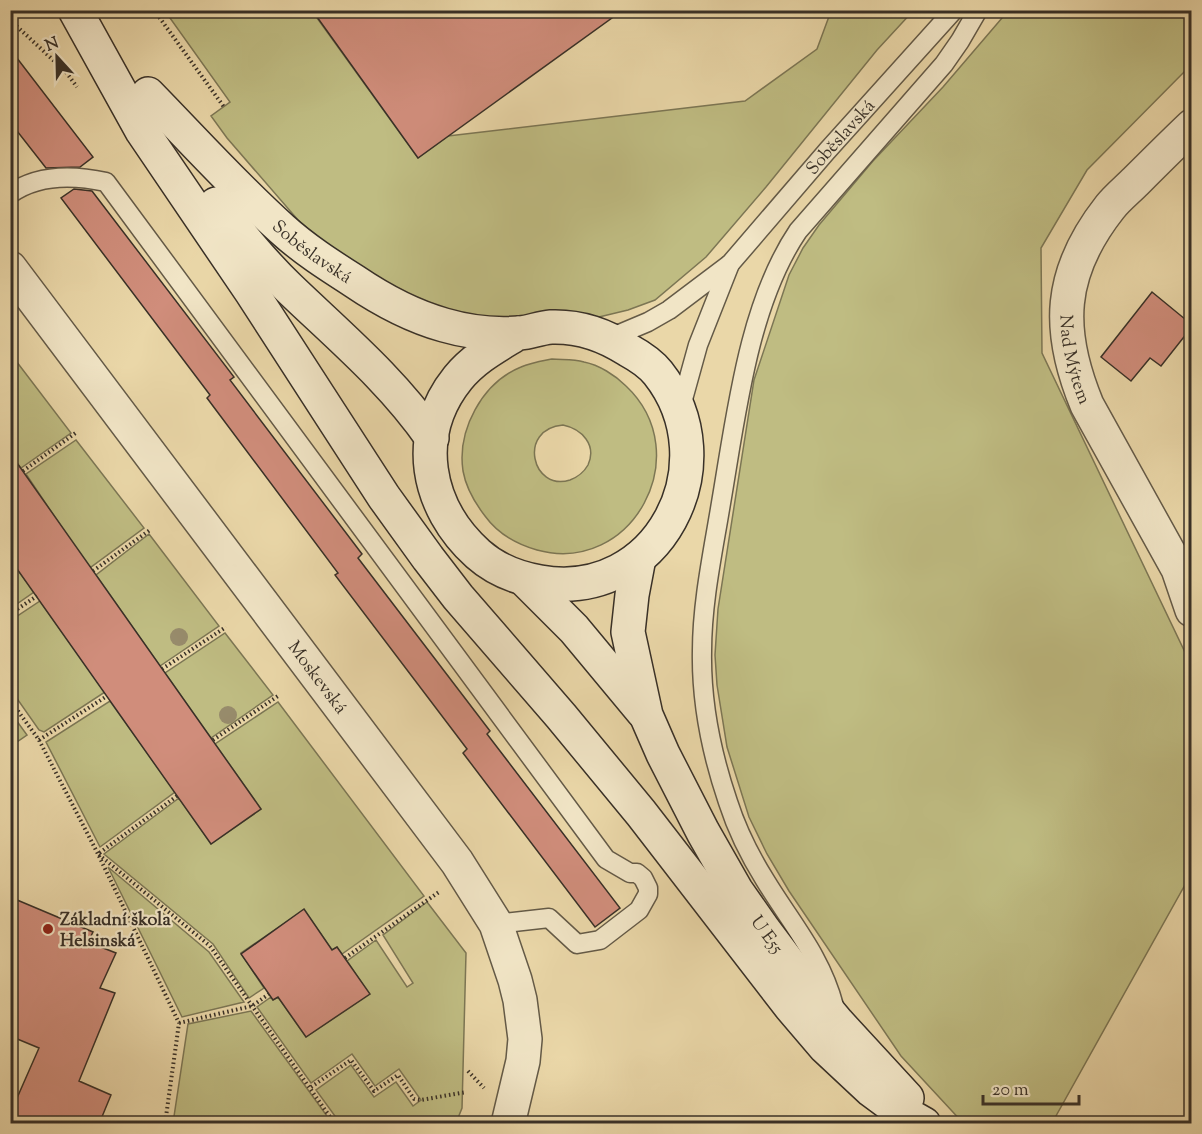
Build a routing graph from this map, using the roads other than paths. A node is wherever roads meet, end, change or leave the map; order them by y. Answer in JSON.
{"nodes":[{"id":1,"x":75,"y":10,"type":"edge"},
{"id":2,"x":87,"y":10,"type":"edge"},
{"id":3,"x":954,"y":10,"type":"edge"},
{"id":4,"x":978,"y":10,"type":"edge"},
{"id":5,"x":148,"y":94,"type":"junction"},
{"id":6,"x":1191,"y":126,"type":"edge"},
{"id":7,"x":10,"y":194,"type":"edge"},
{"id":8,"x":730,"y":264,"type":"junction"},
{"id":9,"x":10,"y":268,"type":"edge"},
{"id":10,"x":518,"y":333,"type":"junction"},
{"id":11,"x":610,"y":338,"type":"junction"},
{"id":12,"x":680,"y":410,"type":"junction"},
{"id":13,"x":432,"y":438,"type":"junction"},
{"id":14,"x":639,"y":558,"type":"junction"},
{"id":15,"x":524,"y":579,"type":"junction"},
{"id":16,"x":1191,"y":610,"type":"edge"},
{"id":17,"x":646,"y":716,"type":"junction"},
{"id":18,"x":496,"y":924,"type":"junction"},
{"id":19,"x":838,"y":1023,"type":"junction"},
{"id":20,"x":508,"y":1124,"type":"edge"},
{"id":21,"x":924,"y":1124,"type":"edge"},
{"id":22,"x":930,"y":1124,"type":"edge"}],
"edges":[{"from":1,"to":21,"type":"main road"},
{"from":2,"to":5,"type":"main road","name":"Soběslavská"},
{"from":3,"to":8,"type":"lane","name":"Soběslavská"},
{"from":4,"to":19,"type":"lane"},
{"from":5,"to":10,"type":"main road","name":"Soběslavská"},
{"from":5,"to":13,"type":"main road","name":"Soběslavská"},
{"from":6,"to":16,"type":"main road","name":"Nad Mýtem"},
{"from":7,"to":18,"type":"lane"},
{"from":8,"to":11,"type":"lane","name":"Soběslavská"},
{"from":8,"to":12,"type":"lane","name":"Soběslavská"},
{"from":9,"to":18,"type":"main road","name":"Moskevská"},
{"from":10,"to":11,"type":"main road","name":"Soběslavská"},
{"from":10,"to":13,"type":"main road","name":"Soběslavská"},
{"from":11,"to":12,"type":"main road","name":"Soběslavská"},
{"from":12,"to":14,"type":"main road","name":"Soběslavská"},
{"from":13,"to":15,"type":"main road","name":"Soběslavská"},
{"from":14,"to":15,"type":"main road","name":"Soběslavská"},
{"from":14,"to":17,"type":"main road"},
{"from":15,"to":17,"type":"main road"},
{"from":17,"to":19,"type":"main road","name":"U E55"},
{"from":18,"to":20,"type":"main road","name":"Moskevská"},
{"from":19,"to":22,"type":"main road","name":"U E55"}]}
